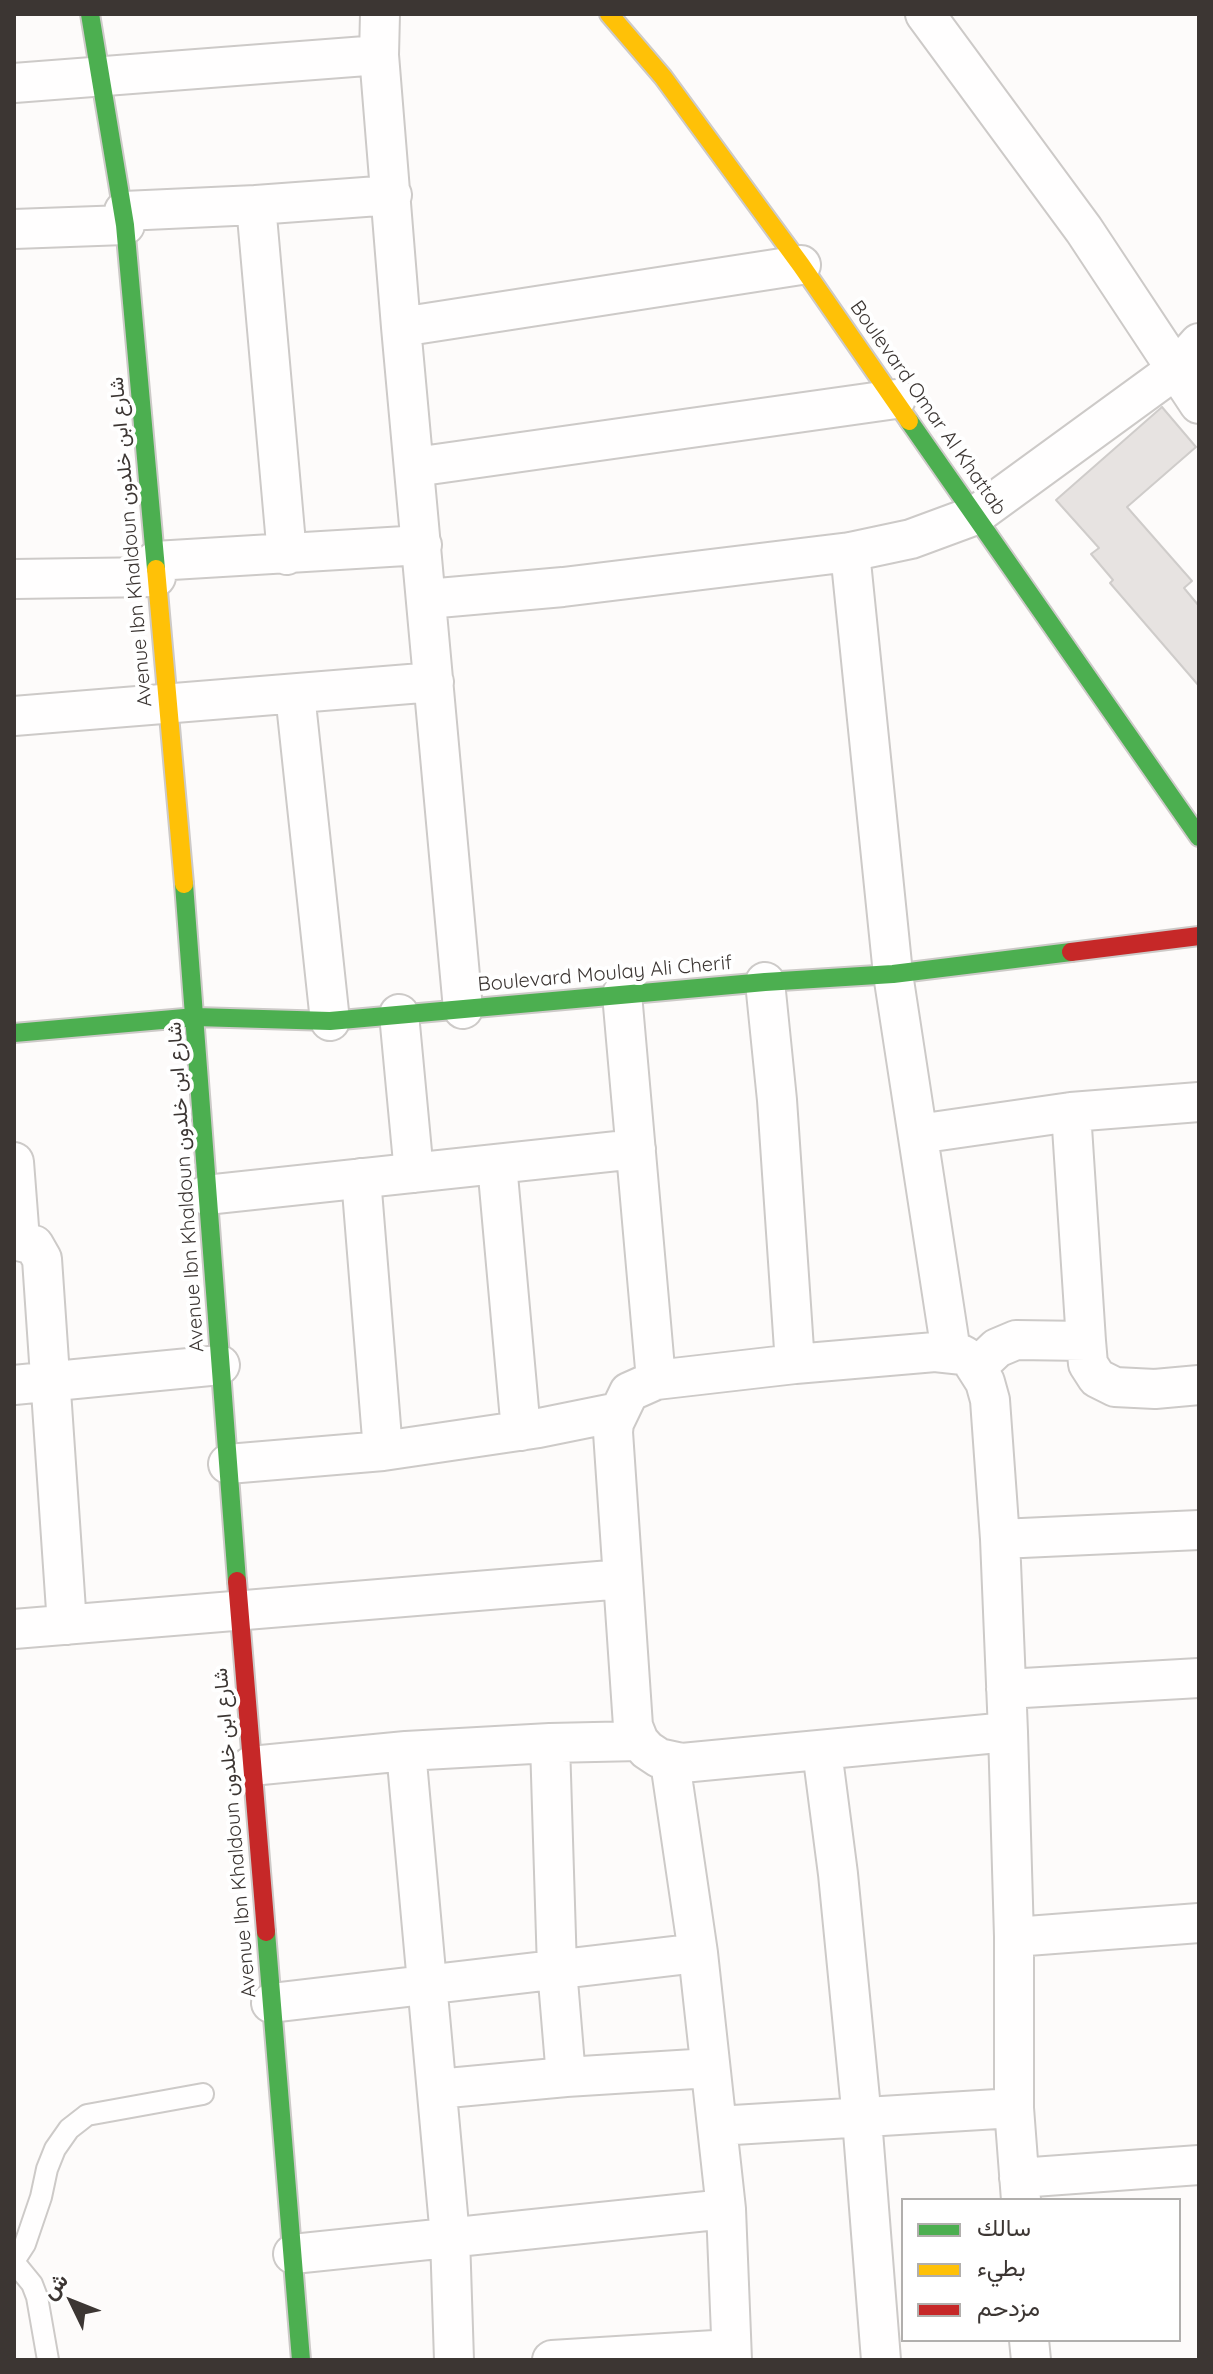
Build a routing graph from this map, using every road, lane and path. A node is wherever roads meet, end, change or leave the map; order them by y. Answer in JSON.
{"nodes":[{"id":1,"x":90,"y":14,"type":"edge"},
{"id":2,"x":380,"y":14,"type":"edge"},
{"id":3,"x":609,"y":14,"type":"edge"},
{"id":4,"x":925,"y":14,"type":"edge"},
{"id":5,"x":379,"y":55,"type":"junction"},
{"id":6,"x":98,"y":77,"type":"junction"},
{"id":7,"x":14,"y":83,"type":"edge"},
{"id":8,"x":392,"y":195,"type":"junction"},
{"id":9,"x":256,"y":205,"type":"junction"},
{"id":10,"x":124,"y":218,"type":"junction"},
{"id":11,"x":14,"y":229,"type":"edge"},
{"id":12,"x":801,"y":265,"type":"junction"},
{"id":13,"x":401,"y":327,"type":"junction"},
{"id":14,"x":1187,"y":356,"type":"edge"},
{"id":15,"x":896,"y":399,"type":"junction"},
{"id":16,"x":1199,"y":404,"type":"edge"},
{"id":17,"x":415,"y":467,"type":"junction"},
{"id":18,"x":989,"y":505,"type":"junction"},
{"id":19,"x":422,"y":545,"type":"junction"},
{"id":20,"x":850,"y":552,"type":"junction"},
{"id":21,"x":287,"y":555,"type":"junction"},
{"id":22,"x":155,"y":569,"type":"junction"},
{"id":23,"x":14,"y":579,"type":"edge"},
{"id":24,"x":427,"y":599,"type":"junction"},
{"id":25,"x":434,"y":682,"type":"junction"},
{"id":26,"x":295,"y":694,"type":"junction"},
{"id":27,"x":167,"y":705,"type":"junction"},
{"id":28,"x":14,"y":716,"type":"edge"},
{"id":29,"x":1199,"y":837,"type":"edge"},
{"id":30,"x":1199,"y":936,"type":"edge"},
{"id":31,"x":893,"y":974,"type":"junction"},
{"id":32,"x":765,"y":982,"type":"junction"},
{"id":33,"x":622,"y":994,"type":"junction"},
{"id":34,"x":463,"y":1009,"type":"junction"},
{"id":35,"x":399,"y":1014,"type":"junction"},
{"id":36,"x":196,"y":1017,"type":"junction"},
{"id":37,"x":330,"y":1021,"type":"junction"},
{"id":38,"x":14,"y":1033,"type":"edge"},
{"id":39,"x":1199,"y":1102,"type":"edge"},
{"id":40,"x":1071,"y":1112,"type":"junction"},
{"id":41,"x":918,"y":1134,"type":"junction"},
{"id":42,"x":636,"y":1149,"type":"junction"},
{"id":43,"x":14,"y":1162,"type":"edge"},
{"id":44,"x":497,"y":1164,"type":"junction"},
{"id":45,"x":414,"y":1173,"type":"junction"},
{"id":46,"x":361,"y":1178,"type":"junction"},
{"id":47,"x":206,"y":1195,"type":"junction"},
{"id":48,"x":17,"y":1240,"type":"edge"},
{"id":49,"x":1086,"y":1341,"type":"junction"},
{"id":50,"x":964,"y":1360,"type":"junction"},
{"id":51,"x":795,"y":1364,"type":"junction"},
{"id":52,"x":220,"y":1365,"type":"junction"},
{"id":53,"x":656,"y":1380,"type":"junction"},
{"id":54,"x":31,"y":1383,"type":"edge"},
{"id":55,"x":1199,"y":1385,"type":"edge"},
{"id":56,"x":618,"y":1412,"type":"junction"},
{"id":57,"x":521,"y":1431,"type":"junction"},
{"id":58,"x":383,"y":1451,"type":"junction"},
{"id":59,"x":228,"y":1464,"type":"junction"},
{"id":60,"x":1199,"y":1530,"type":"edge"},
{"id":61,"x":1000,"y":1539,"type":"junction"},
{"id":62,"x":623,"y":1579,"type":"junction"},
{"id":63,"x":240,"y":1611,"type":"junction"},
{"id":64,"x":67,"y":1625,"type":"junction"},
{"id":65,"x":14,"y":1629,"type":"edge"},
{"id":66,"x":1199,"y":1678,"type":"edge"},
{"id":67,"x":1006,"y":1689,"type":"junction"},
{"id":68,"x":1008,"y":1732,"type":"junction"},
{"id":69,"x":639,"y":1741,"type":"junction"},
{"id":70,"x":550,"y":1743,"type":"junction"},
{"id":71,"x":406,"y":1751,"type":"junction"},
{"id":72,"x":822,"y":1751,"type":"junction"},
{"id":73,"x":670,"y":1762,"type":"junction"},
{"id":74,"x":251,"y":1766,"type":"junction"},
{"id":75,"x":1199,"y":1923,"type":"edge"},
{"id":76,"x":1014,"y":1937,"type":"junction"},
{"id":77,"x":698,"y":1953,"type":"junction"},
{"id":78,"x":557,"y":1969,"type":"junction"},
{"id":79,"x":428,"y":1985,"type":"junction"},
{"id":80,"x":271,"y":2003,"type":"junction"},
{"id":81,"x":710,"y":2068,"type":"junction"},
{"id":82,"x":566,"y":2077,"type":"junction"},
{"id":83,"x":437,"y":2089,"type":"junction"},
{"id":84,"x":203,"y":2094,"type":"dead end"},
{"id":85,"x":1014,"y":2108,"type":"junction"},
{"id":86,"x":862,"y":2119,"type":"junction"},
{"id":87,"x":717,"y":2126,"type":"junction"},
{"id":88,"x":1199,"y":2165,"type":"edge"},
{"id":89,"x":1020,"y":2189,"type":"edge"},
{"id":90,"x":726,"y":2209,"type":"junction"},
{"id":91,"x":450,"y":2237,"type":"junction"},
{"id":92,"x":293,"y":2254,"type":"junction"},
{"id":93,"x":14,"y":2262,"type":"edge"},
{"id":94,"x":731,"y":2354,"type":"edge"},
{"id":95,"x":48,"y":2360,"type":"edge"},
{"id":96,"x":301,"y":2360,"type":"edge"},
{"id":97,"x":454,"y":2360,"type":"edge"},
{"id":98,"x":552,"y":2360,"type":"edge"},
{"id":99,"x":881,"y":2360,"type":"edge"}],
"edges":[{"from":1,"to":6,"type":"street","name":"Avenue Ibn Khaldoun شارع ابن خلدون"},
{"from":2,"to":5,"type":"street"},
{"from":3,"to":12,"type":"street","name":"Boulevard Omar Al Khattab"},
{"from":4,"to":14,"type":"street"},
{"from":5,"to":6,"type":"street"},
{"from":5,"to":8,"type":"street"},
{"from":6,"to":7,"type":"street"},
{"from":6,"to":10,"type":"street","name":"Avenue Ibn Khaldoun شارع ابن خلدون"},
{"from":8,"to":9,"type":"street"},
{"from":8,"to":13,"type":"street"},
{"from":9,"to":10,"type":"street"},
{"from":9,"to":21,"type":"street"},
{"from":10,"to":11,"type":"street"},
{"from":10,"to":22,"type":"street","name":"Avenue Ibn Khaldoun شارع ابن خلدون"},
{"from":12,"to":13,"type":"street"},
{"from":12,"to":15,"type":"street","name":"Boulevard Omar Al Khattab"},
{"from":13,"to":17,"type":"street"},
{"from":14,"to":16,"type":"street"},
{"from":14,"to":18,"type":"street"},
{"from":15,"to":17,"type":"street"},
{"from":15,"to":18,"type":"street","name":"Boulevard Omar Al Khattab"},
{"from":17,"to":19,"type":"street"},
{"from":18,"to":20,"type":"street"},
{"from":18,"to":29,"type":"street","name":"Boulevard Omar Al Khattab"},
{"from":19,"to":21,"type":"street"},
{"from":19,"to":24,"type":"street"},
{"from":20,"to":24,"type":"street"},
{"from":20,"to":31,"type":"street"},
{"from":21,"to":22,"type":"street"},
{"from":22,"to":23,"type":"street"},
{"from":22,"to":27,"type":"street","name":"Avenue Ibn Khaldoun شارع ابن خلدون"},
{"from":24,"to":25,"type":"street"},
{"from":25,"to":26,"type":"street"},
{"from":25,"to":34,"type":"street"},
{"from":26,"to":27,"type":"street"},
{"from":26,"to":37,"type":"street"},
{"from":27,"to":28,"type":"street"},
{"from":27,"to":36,"type":"street","name":"Avenue Ibn Khaldoun شارع ابن خلدون"},
{"from":30,"to":31,"type":"street","name":"Boulevard Moulay Ali Cherif"},
{"from":31,"to":32,"type":"street","name":"Boulevard Moulay Ali Cherif"},
{"from":31,"to":41,"type":"street"},
{"from":32,"to":33,"type":"street","name":"Boulevard Moulay Ali Cherif"},
{"from":32,"to":51,"type":"street"},
{"from":33,"to":34,"type":"street","name":"Boulevard Moulay Ali Cherif"},
{"from":33,"to":42,"type":"street"},
{"from":34,"to":35,"type":"street","name":"Boulevard Moulay Ali Cherif"},
{"from":35,"to":37,"type":"street","name":"Boulevard Moulay Ali Cherif"},
{"from":35,"to":45,"type":"street"},
{"from":36,"to":37,"type":"street","name":"Boulevard Moulay Ali Cherif"},
{"from":36,"to":38,"type":"street","name":"Boulevard Moulay Ali Cherif"},
{"from":36,"to":47,"type":"street","name":"Avenue Ibn Khaldoun شارع ابن خلدون"},
{"from":39,"to":40,"type":"street"},
{"from":40,"to":41,"type":"street"},
{"from":40,"to":49,"type":"street"},
{"from":41,"to":50,"type":"street"},
{"from":42,"to":44,"type":"street"},
{"from":42,"to":53,"type":"street"},
{"from":43,"to":48,"type":"street"},
{"from":44,"to":45,"type":"street"},
{"from":44,"to":57,"type":"street"},
{"from":45,"to":46,"type":"street"},
{"from":46,"to":47,"type":"street"},
{"from":46,"to":58,"type":"street"},
{"from":47,"to":52,"type":"street","name":"Avenue Ibn Khaldoun شارع ابن خلدون"},
{"from":48,"to":54,"type":"street"},
{"from":49,"to":50,"type":"street"},
{"from":49,"to":55,"type":"street"},
{"from":50,"to":51,"type":"street"},
{"from":50,"to":61,"type":"street"},
{"from":51,"to":53,"type":"street"},
{"from":52,"to":54,"type":"street"},
{"from":52,"to":59,"type":"street","name":"Avenue Ibn Khaldoun شارع ابن خلدون"},
{"from":53,"to":56,"type":"street"},
{"from":54,"to":64,"type":"street"},
{"from":56,"to":57,"type":"street"},
{"from":56,"to":62,"type":"street"},
{"from":57,"to":58,"type":"street"},
{"from":58,"to":59,"type":"street"},
{"from":59,"to":63,"type":"street","name":"Avenue Ibn Khaldoun شارع ابن خلدون"},
{"from":60,"to":61,"type":"street"},
{"from":61,"to":67,"type":"street"},
{"from":62,"to":63,"type":"street"},
{"from":62,"to":69,"type":"street"},
{"from":63,"to":64,"type":"street"},
{"from":63,"to":74,"type":"street","name":"Avenue Ibn Khaldoun شارع ابن خلدون"},
{"from":64,"to":65,"type":"street"},
{"from":66,"to":67,"type":"street"},
{"from":67,"to":68,"type":"street"},
{"from":68,"to":72,"type":"street"},
{"from":68,"to":76,"type":"street"},
{"from":69,"to":70,"type":"street"},
{"from":69,"to":73,"type":"street"},
{"from":70,"to":71,"type":"street"},
{"from":70,"to":78,"type":"street"},
{"from":71,"to":74,"type":"street"},
{"from":71,"to":79,"type":"street"},
{"from":72,"to":73,"type":"street"},
{"from":72,"to":86,"type":"street"},
{"from":73,"to":77,"type":"street"},
{"from":74,"to":80,"type":"street","name":"Avenue Ibn Khaldoun شارع ابن خلدون"},
{"from":75,"to":76,"type":"street"},
{"from":76,"to":85,"type":"street"},
{"from":77,"to":78,"type":"street"},
{"from":77,"to":81,"type":"street"},
{"from":78,"to":79,"type":"street"},
{"from":78,"to":82,"type":"street"},
{"from":79,"to":80,"type":"street"},
{"from":79,"to":83,"type":"street"},
{"from":80,"to":92,"type":"street","name":"Avenue Ibn Khaldoun شارع ابن خلدون"},
{"from":81,"to":82,"type":"street"},
{"from":81,"to":87,"type":"street"},
{"from":82,"to":83,"type":"street"},
{"from":83,"to":91,"type":"street"},
{"from":84,"to":93,"type":"lane"},
{"from":85,"to":86,"type":"street"},
{"from":85,"to":89,"type":"street"},
{"from":86,"to":87,"type":"street"},
{"from":86,"to":99,"type":"street"},
{"from":87,"to":90,"type":"street"},
{"from":88,"to":89,"type":"street"},
{"from":90,"to":91,"type":"street"},
{"from":90,"to":94,"type":"street"},
{"from":91,"to":92,"type":"street"},
{"from":91,"to":97,"type":"street"},
{"from":92,"to":96,"type":"street","name":"Avenue Ibn Khaldoun شارع ابن خلدون"},
{"from":93,"to":95,"type":"lane"},
{"from":94,"to":98,"type":"street"}]}
